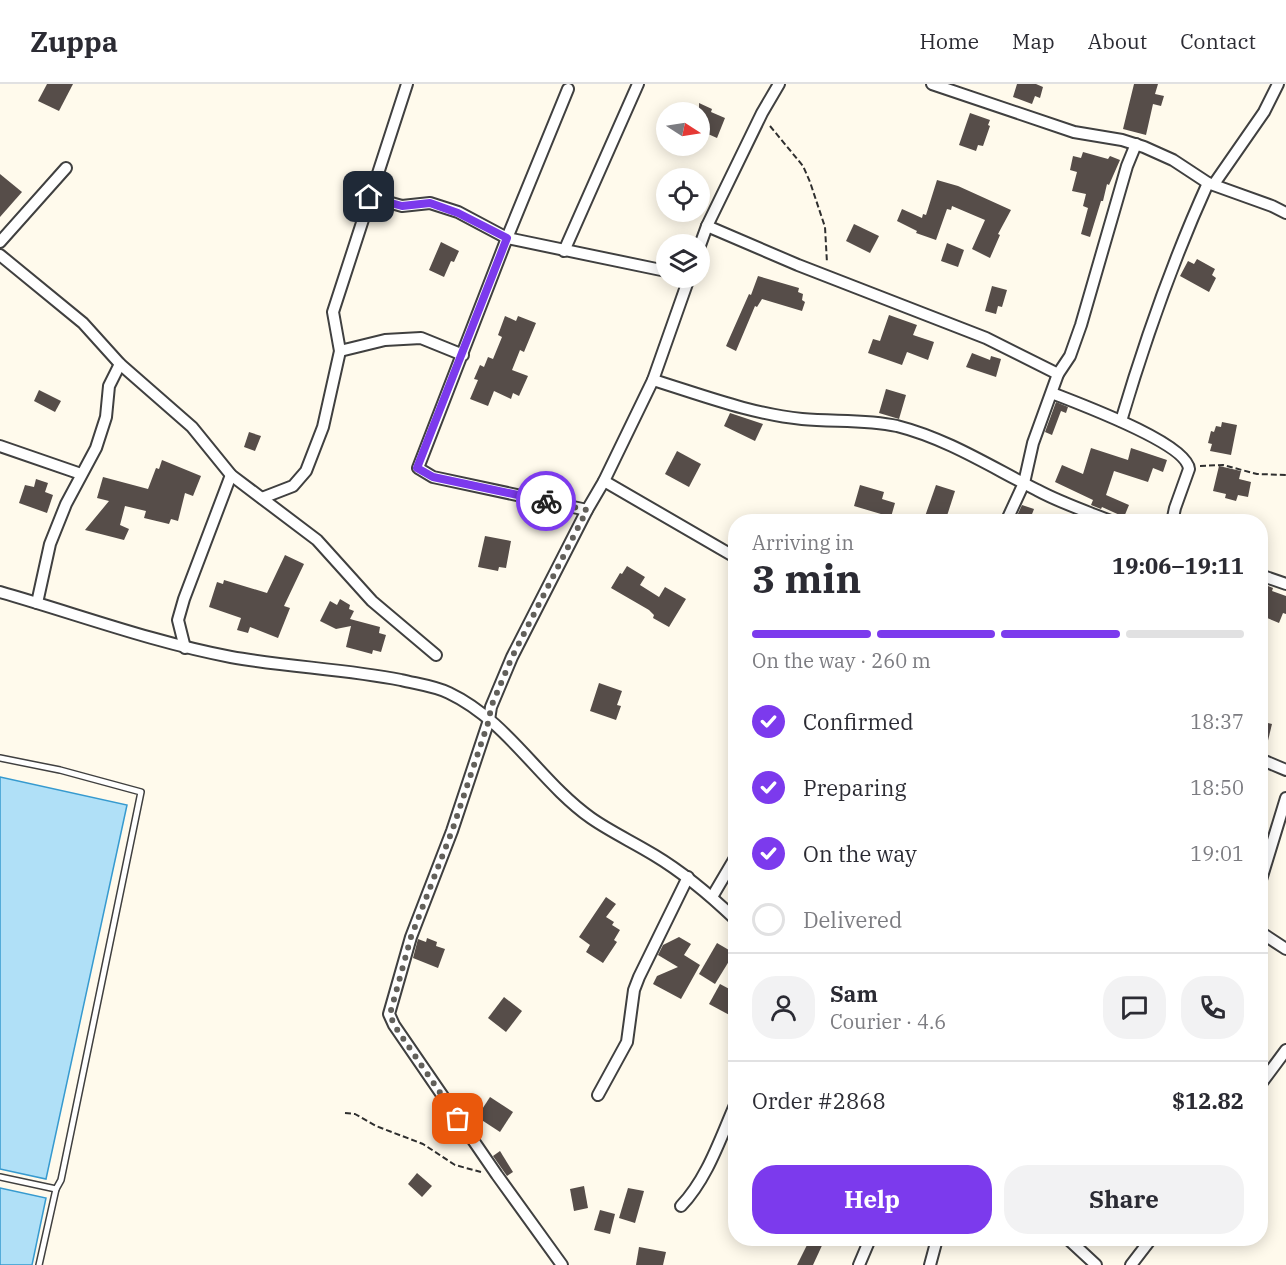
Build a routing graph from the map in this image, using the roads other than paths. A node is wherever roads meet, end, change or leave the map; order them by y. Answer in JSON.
{"nodes":[{"id":1,"x":407,"y":84,"type":"edge"},
{"id":2,"x":638,"y":84,"type":"edge"},
{"id":3,"x":779,"y":84,"type":"edge"},
{"id":4,"x":932,"y":84,"type":"edge"},
{"id":5,"x":1278,"y":84,"type":"edge"},
{"id":6,"x":568,"y":89,"type":"dead end"},
{"id":7,"x":1136,"y":144,"type":"junction"},
{"id":8,"x":66,"y":168,"type":"dead end"},
{"id":9,"x":1211,"y":184,"type":"junction"},
{"id":10,"x":369,"y":197,"type":"junction"},
{"id":11,"x":1286,"y":213,"type":"edge"},
{"id":12,"x":707,"y":226,"type":"junction"},
{"id":13,"x":704,"y":234,"type":"edge"},
{"id":14,"x":507,"y":238,"type":"junction"},
{"id":15,"x":0,"y":242,"type":"edge"},
{"id":16,"x":564,"y":251,"type":"junction"},
{"id":17,"x":0,"y":255,"type":"edge"},
{"id":18,"x":656,"y":269,"type":"edge"},
{"id":19,"x":685,"y":288,"type":"edge"},
{"id":20,"x":340,"y":351,"type":"junction"},
{"id":21,"x":463,"y":355,"type":"junction"},
{"id":22,"x":120,"y":364,"type":"junction"},
{"id":23,"x":1058,"y":375,"type":"junction"},
{"id":24,"x":653,"y":380,"type":"junction"},
{"id":25,"x":1052,"y":393,"type":"junction"},
{"id":26,"x":1121,"y":421,"type":"junction"},
{"id":27,"x":0,"y":446,"type":"edge"},
{"id":28,"x":81,"y":474,"type":"junction"},
{"id":29,"x":231,"y":475,"type":"junction"},
{"id":30,"x":604,"y":482,"type":"junction"},
{"id":31,"x":1024,"y":483,"type":"junction"},
{"id":32,"x":262,"y":498,"type":"junction"},
{"id":33,"x":587,"y":510,"type":"junction"},
{"id":34,"x":1010,"y":514,"type":"edge"},
{"id":35,"x":1094,"y":514,"type":"edge"},
{"id":36,"x":1174,"y":514,"type":"edge"},
{"id":37,"x":728,"y":553,"type":"edge"},
{"id":38,"x":1268,"y":578,"type":"edge"},
{"id":39,"x":1286,"y":584,"type":"edge"},
{"id":40,"x":0,"y":592,"type":"edge"},
{"id":41,"x":37,"y":603,"type":"junction"},
{"id":42,"x":185,"y":648,"type":"junction"},
{"id":43,"x":436,"y":655,"type":"dead end"},
{"id":44,"x":489,"y":720,"type":"junction"},
{"id":45,"x":0,"y":758,"type":"edge"},
{"id":46,"x":1268,"y":762,"type":"edge"},
{"id":47,"x":1286,"y":770,"type":"edge"},
{"id":48,"x":1286,"y":798,"type":"edge"},
{"id":49,"x":1268,"y":857,"type":"edge"},
{"id":50,"x":728,"y":870,"type":"edge"},
{"id":51,"x":688,"y":877,"type":"junction"},
{"id":52,"x":712,"y":897,"type":"junction"},
{"id":53,"x":728,"y":913,"type":"edge"},
{"id":54,"x":1268,"y":937,"type":"edge"},
{"id":55,"x":1286,"y":949,"type":"edge"},
{"id":56,"x":1286,"y":1050,"type":"edge"},
{"id":57,"x":1268,"y":1074,"type":"edge"},
{"id":58,"x":598,"y":1095,"type":"dead end"},
{"id":59,"x":728,"y":1120,"type":"edge"},
{"id":60,"x":0,"y":1177,"type":"edge"},
{"id":61,"x":56,"y":1189,"type":"junction"},
{"id":62,"x":681,"y":1206,"type":"dead end"},
{"id":63,"x":867,"y":1246,"type":"edge"},
{"id":64,"x":935,"y":1246,"type":"edge"},
{"id":65,"x":1076,"y":1246,"type":"edge"},
{"id":66,"x":1146,"y":1246,"type":"edge"},
{"id":67,"x":39,"y":1265,"type":"edge"},
{"id":68,"x":562,"y":1265,"type":"edge"},
{"id":69,"x":858,"y":1265,"type":"edge"},
{"id":70,"x":930,"y":1265,"type":"edge"},
{"id":71,"x":1096,"y":1265,"type":"edge"},
{"id":72,"x":1131,"y":1265,"type":"edge"}],
"edges":[{"from":1,"to":10,"type":"street"},
{"from":2,"to":16,"type":"street"},
{"from":3,"to":12,"type":"street"},
{"from":4,"to":7,"type":"street"},
{"from":5,"to":9,"type":"street"},
{"from":6,"to":14,"type":"street"},
{"from":7,"to":9,"type":"street"},
{"from":7,"to":23,"type":"street"},
{"from":8,"to":15,"type":"street"},
{"from":9,"to":11,"type":"street"},
{"from":9,"to":26,"type":"street"},
{"from":10,"to":14,"type":"street"},
{"from":10,"to":20,"type":"street"},
{"from":12,"to":13,"type":"street"},
{"from":12,"to":23,"type":"street"},
{"from":14,"to":16,"type":"street"},
{"from":14,"to":21,"type":"street"},
{"from":16,"to":18,"type":"street"},
{"from":17,"to":22,"type":"street"},
{"from":19,"to":24,"type":"street"},
{"from":20,"to":21,"type":"street"},
{"from":20,"to":32,"type":"street"},
{"from":21,"to":33,"type":"street"},
{"from":22,"to":28,"type":"street"},
{"from":22,"to":29,"type":"street"},
{"from":23,"to":25,"type":"street"},
{"from":24,"to":30,"type":"street"},
{"from":24,"to":31,"type":"street"},
{"from":25,"to":26,"type":"street"},
{"from":25,"to":31,"type":"street"},
{"from":26,"to":36,"type":"street"},
{"from":27,"to":28,"type":"street"},
{"from":28,"to":41,"type":"street"},
{"from":29,"to":32,"type":"street"},
{"from":29,"to":42,"type":"street"},
{"from":30,"to":33,"type":"street"},
{"from":30,"to":37,"type":"street"},
{"from":31,"to":34,"type":"street"},
{"from":31,"to":35,"type":"street"},
{"from":32,"to":43,"type":"street"},
{"from":33,"to":44,"type":"street"},
{"from":38,"to":39,"type":"street"},
{"from":40,"to":41,"type":"street"},
{"from":41,"to":42,"type":"street"},
{"from":42,"to":44,"type":"street"},
{"from":44,"to":51,"type":"street"},
{"from":44,"to":68,"type":"street"},
{"from":45,"to":61,"type":"lane"},
{"from":46,"to":47,"type":"street"},
{"from":48,"to":49,"type":"street"},
{"from":50,"to":52,"type":"street"},
{"from":51,"to":52,"type":"street"},
{"from":51,"to":58,"type":"street"},
{"from":52,"to":53,"type":"street"},
{"from":54,"to":55,"type":"street"},
{"from":56,"to":57,"type":"street"},
{"from":59,"to":62,"type":"street"},
{"from":60,"to":61,"type":"lane"},
{"from":61,"to":67,"type":"lane"},
{"from":63,"to":69,"type":"street"},
{"from":64,"to":70,"type":"street"},
{"from":65,"to":71,"type":"street"},
{"from":66,"to":72,"type":"street"}]}
